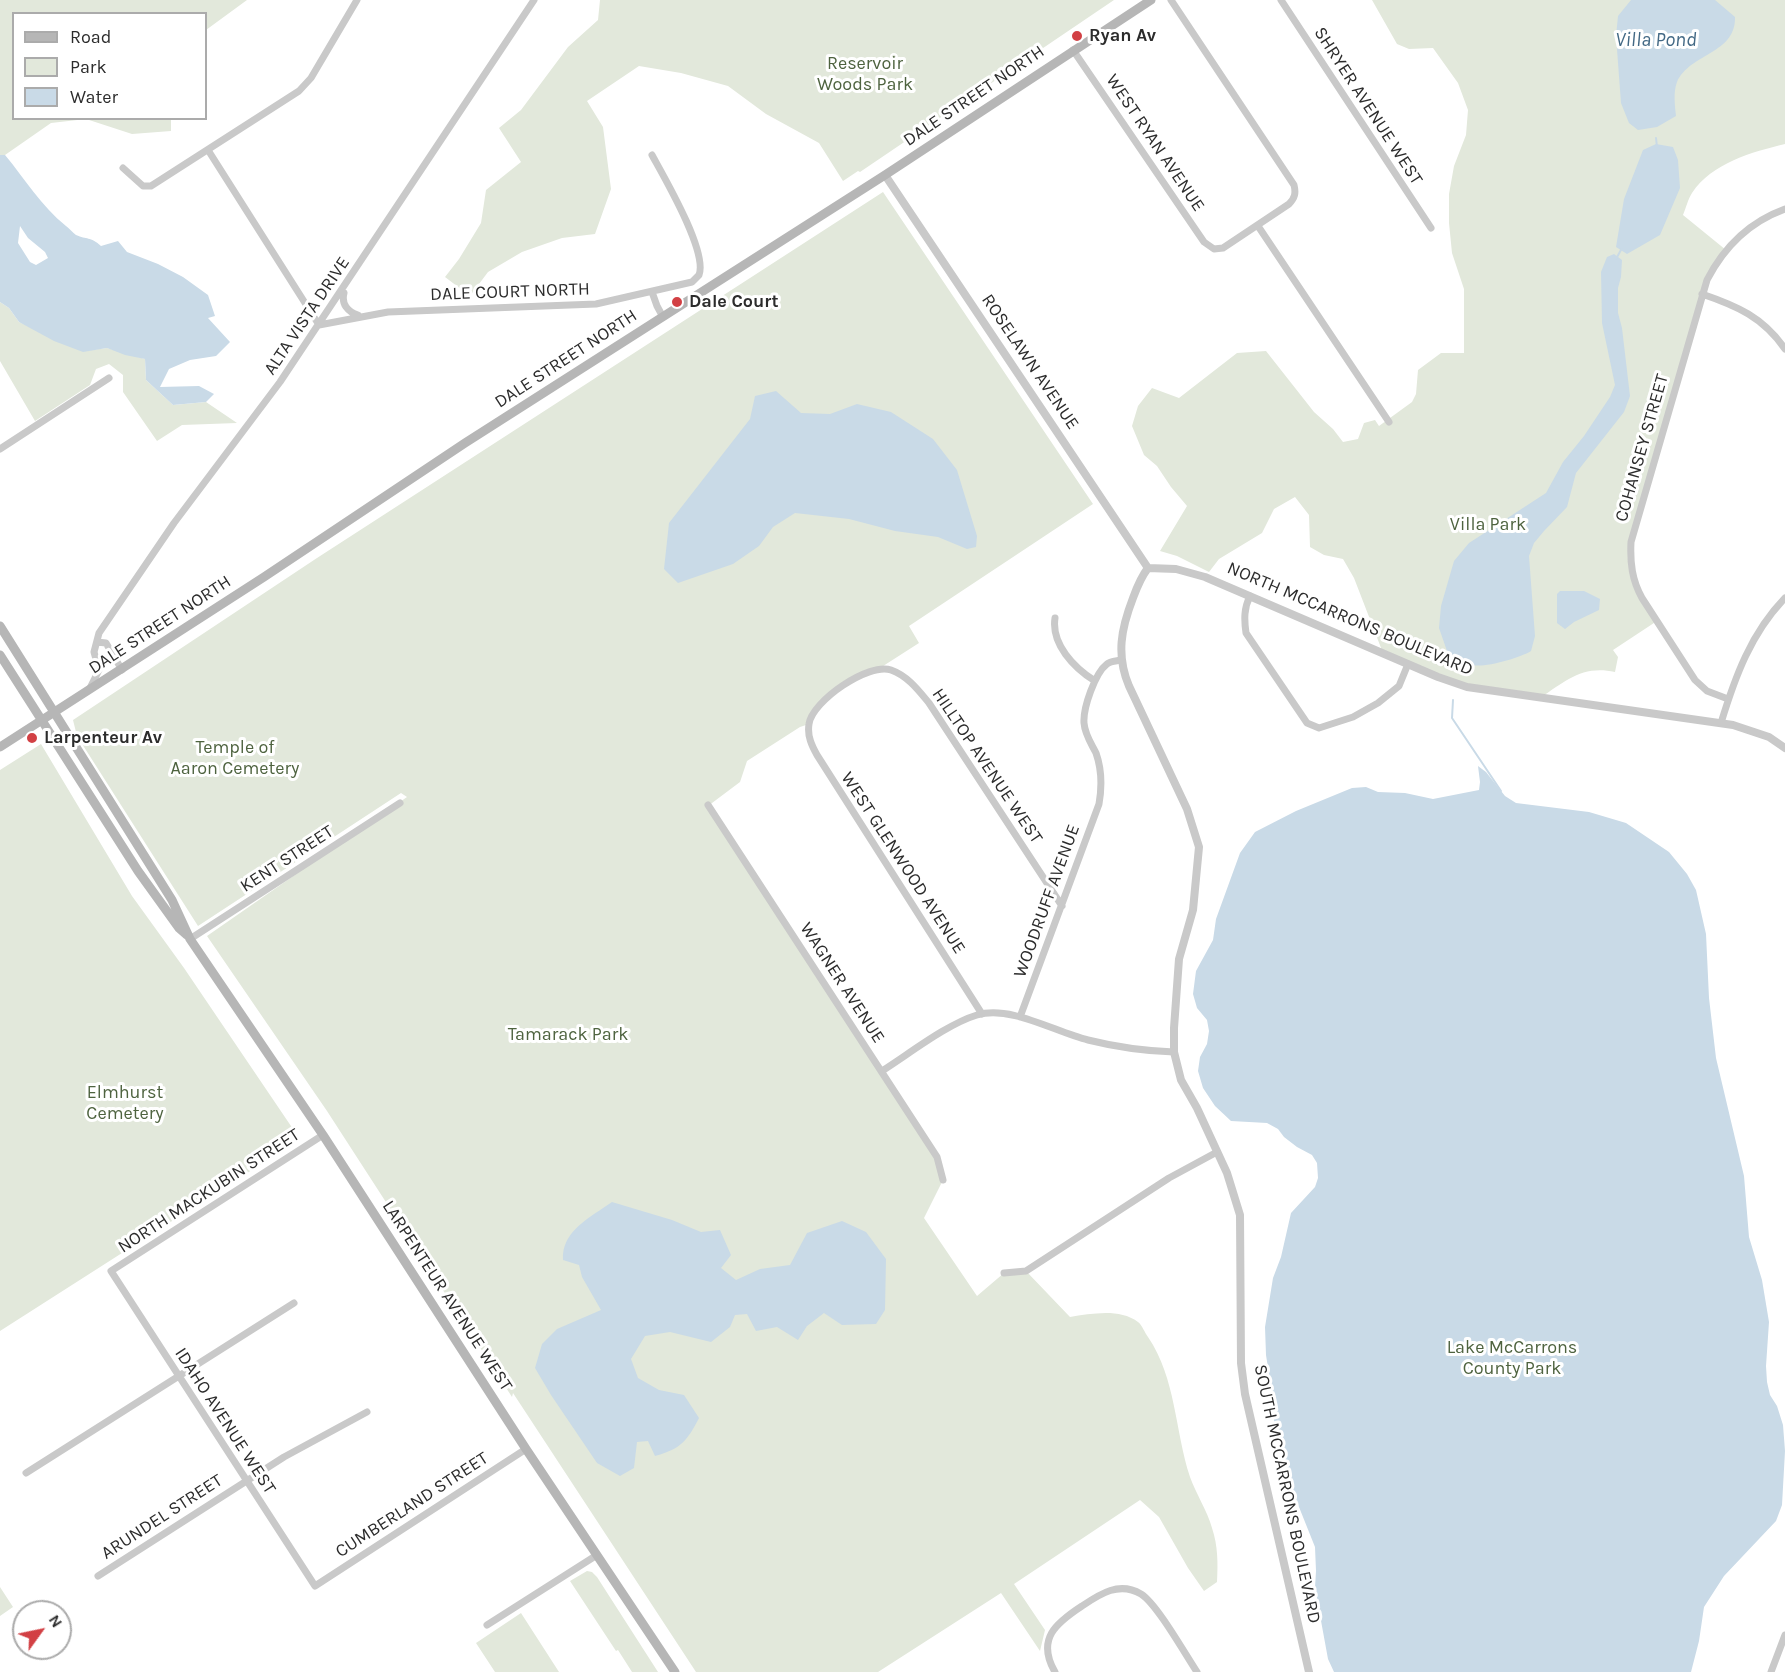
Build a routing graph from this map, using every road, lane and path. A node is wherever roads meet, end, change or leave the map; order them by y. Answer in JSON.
{"nodes":[{"id":1,"x":357,"y":0,"type":"edge"},
{"id":2,"x":534,"y":0,"type":"edge"},
{"id":3,"x":1151,"y":0,"type":"edge"},
{"id":4,"x":1171,"y":0,"type":"edge"},
{"id":5,"x":1281,"y":0,"type":"edge"},
{"id":6,"x":1074,"y":50,"type":"junction"},
{"id":7,"x":208,"y":150,"type":"junction"},
{"id":8,"x":652,"y":155,"type":"dead end"},
{"id":9,"x":123,"y":168,"type":"dead end"},
{"id":10,"x":885,"y":175,"type":"junction"},
{"id":11,"x":1785,"y":209,"type":"edge"},
{"id":12,"x":1258,"y":226,"type":"junction"},
{"id":13,"x":1431,"y":228,"type":"dead end"},
{"id":14,"x":346,"y":285,"type":"junction"},
{"id":15,"x":652,"y":292,"type":"junction"},
{"id":16,"x":1702,"y":294,"type":"junction"},
{"id":17,"x":361,"y":316,"type":"junction"},
{"id":18,"x":663,"y":317,"type":"junction"},
{"id":19,"x":319,"y":325,"type":"junction"},
{"id":20,"x":1785,"y":349,"type":"edge"},
{"id":21,"x":109,"y":378,"type":"dead end"},
{"id":22,"x":1389,"y":422,"type":"dead end"},
{"id":23,"x":0,"y":449,"type":"edge"},
{"id":24,"x":1148,"y":568,"type":"junction"},
{"id":25,"x":1250,"y":596,"type":"junction"},
{"id":26,"x":1785,"y":597,"type":"edge"},
{"id":27,"x":1055,"y":618,"type":"dead end"},
{"id":28,"x":0,"y":626,"type":"edge"},
{"id":29,"x":97,"y":642,"type":"junction"},
{"id":30,"x":0,"y":655,"type":"edge"},
{"id":31,"x":1121,"y":660,"type":"junction"},
{"id":32,"x":1408,"y":664,"type":"junction"},
{"id":33,"x":122,"y":670,"type":"junction"},
{"id":34,"x":904,"y":676,"type":"joint"},
{"id":35,"x":1095,"y":681,"type":"junction"},
{"id":36,"x":89,"y":691,"type":"junction"},
{"id":37,"x":1728,"y":699,"type":"junction"},
{"id":38,"x":55,"y":713,"type":"junction"},
{"id":39,"x":42,"y":721,"type":"junction"},
{"id":40,"x":1721,"y":723,"type":"junction"},
{"id":41,"x":0,"y":747,"type":"edge"},
{"id":42,"x":1785,"y":748,"type":"edge"},
{"id":43,"x":400,"y":802,"type":"dead end"},
{"id":44,"x":708,"y":805,"type":"dead end"},
{"id":45,"x":1062,"y":906,"type":"junction"},
{"id":46,"x":190,"y":939,"type":"junction"},
{"id":47,"x":982,"y":1014,"type":"junction"},
{"id":48,"x":1020,"y":1017,"type":"junction"},
{"id":49,"x":1174,"y":1052,"type":"junction"},
{"id":50,"x":882,"y":1071,"type":"junction"},
{"id":51,"x":323,"y":1135,"type":"junction"},
{"id":52,"x":1217,"y":1152,"type":"junction"},
{"id":53,"x":943,"y":1180,"type":"dead end"},
{"id":54,"x":111,"y":1272,"type":"joint"},
{"id":55,"x":1004,"y":1273,"type":"dead end"},
{"id":56,"x":294,"y":1303,"type":"dead end"},
{"id":57,"x":179,"y":1376,"type":"junction"},
{"id":58,"x":367,"y":1412,"type":"dead end"},
{"id":59,"x":526,"y":1449,"type":"junction"},
{"id":60,"x":26,"y":1473,"type":"dead end"},
{"id":61,"x":247,"y":1481,"type":"junction"},
{"id":62,"x":597,"y":1555,"type":"junction"},
{"id":63,"x":98,"y":1576,"type":"dead end"},
{"id":64,"x":315,"y":1586,"type":"joint"},
{"id":65,"x":487,"y":1625,"type":"dead end"},
{"id":66,"x":1785,"y":1635,"type":"edge"},
{"id":67,"x":1054,"y":1671,"type":"edge"},
{"id":68,"x":675,"y":1672,"type":"edge"},
{"id":69,"x":1197,"y":1672,"type":"edge"},
{"id":70,"x":1309,"y":1672,"type":"edge"},
{"id":71,"x":1771,"y":1672,"type":"edge"}],
"edges":[{"from":1,"to":7,"type":"street"},
{"from":2,"to":14,"type":"street","name":"ALTA VISTA DRIVE"},
{"from":3,"to":6,"type":"main road","name":"DALE STREET NORTH"},
{"from":4,"to":12,"type":"street"},
{"from":5,"to":13,"type":"street","name":"SHRYER AVENUE WEST"},
{"from":6,"to":10,"type":"main road","name":"DALE STREET NORTH"},
{"from":6,"to":12,"type":"street","name":"WEST RYAN AVENUE"},
{"from":7,"to":9,"type":"street"},
{"from":7,"to":19,"type":"street"},
{"from":8,"to":15,"type":"street","name":"DALE COURT NORTH"},
{"from":10,"to":18,"type":"main road","name":"DALE STREET NORTH"},
{"from":10,"to":24,"type":"street","name":"ROSELAWN AVENUE"},
{"from":11,"to":16,"type":"street","name":"COHANSEY STREET"},
{"from":12,"to":22,"type":"street"},
{"from":14,"to":17,"type":"street"},
{"from":14,"to":19,"type":"street","name":"ALTA VISTA DRIVE"},
{"from":15,"to":17,"type":"street","name":"DALE COURT NORTH"},
{"from":15,"to":18,"type":"street"},
{"from":16,"to":20,"type":"street"},
{"from":16,"to":37,"type":"street","name":"COHANSEY STREET"},
{"from":17,"to":19,"type":"street","name":"DALE COURT NORTH"},
{"from":18,"to":33,"type":"main road","name":"DALE STREET NORTH"},
{"from":19,"to":29,"type":"street","name":"ALTA VISTA DRIVE"},
{"from":21,"to":23,"type":"street"},
{"from":24,"to":25,"type":"street","name":"NORTH MCCARRONS BOULEVARD"},
{"from":24,"to":31,"type":"street","name":"SOUTH MCCARRONS BOULEVARD"},
{"from":25,"to":32,"type":"street","name":"NORTH MCCARRONS BOULEVARD"},
{"from":25,"to":32,"type":"street"},
{"from":26,"to":37,"type":"street"},
{"from":27,"to":35,"type":"street"},
{"from":28,"to":38,"type":"main road","name":"LARPENTEUR AVENUE WEST"},
{"from":29,"to":33,"type":"street"},
{"from":29,"to":36,"type":"street"},
{"from":30,"to":39,"type":"main road","name":"LARPENTEUR AVENUE WEST"},
{"from":31,"to":35,"type":"street","name":"WOODRUFF AVENUE"},
{"from":31,"to":49,"type":"street","name":"SOUTH MCCARRONS BOULEVARD"},
{"from":32,"to":40,"type":"street","name":"NORTH MCCARRONS BOULEVARD"},
{"from":33,"to":36,"type":"main road","name":"DALE STREET NORTH"},
{"from":34,"to":45,"type":"street","name":"HILLTOP AVENUE WEST"},
{"from":34,"to":47,"type":"street","name":"WEST GLENWOOD AVENUE"},
{"from":35,"to":45,"type":"street","name":"WOODRUFF AVENUE"},
{"from":36,"to":38,"type":"main road","name":"DALE STREET NORTH"},
{"from":37,"to":40,"type":"street"},
{"from":38,"to":39,"type":"main road","name":"DALE STREET NORTH"},
{"from":38,"to":46,"type":"main road","name":"LARPENTEUR AVENUE WEST"},
{"from":39,"to":41,"type":"main road","name":"DALE STREET NORTH"},
{"from":39,"to":46,"type":"main road","name":"LARPENTEUR AVENUE WEST"},
{"from":40,"to":42,"type":"street","name":"NORTH MCCARRONS BOULEVARD"},
{"from":43,"to":46,"type":"street","name":"KENT STREET"},
{"from":44,"to":50,"type":"street","name":"WAGNER AVENUE"},
{"from":45,"to":48,"type":"street","name":"WOODRUFF AVENUE"},
{"from":46,"to":51,"type":"main road","name":"LARPENTEUR AVENUE WEST"},
{"from":47,"to":48,"type":"street"},
{"from":47,"to":50,"type":"street"},
{"from":48,"to":49,"type":"street"},
{"from":49,"to":52,"type":"street","name":"SOUTH MCCARRONS BOULEVARD"},
{"from":50,"to":53,"type":"street","name":"WAGNER AVENUE"},
{"from":51,"to":54,"type":"street","name":"NORTH MACKUBIN STREET"},
{"from":51,"to":59,"type":"main road","name":"LARPENTEUR AVENUE WEST"},
{"from":52,"to":55,"type":"street"},
{"from":52,"to":70,"type":"street","name":"SOUTH MCCARRONS BOULEVARD"},
{"from":54,"to":57,"type":"street","name":"IDAHO AVENUE WEST"},
{"from":56,"to":57,"type":"street"},
{"from":57,"to":60,"type":"street"},
{"from":57,"to":61,"type":"street","name":"IDAHO AVENUE WEST"},
{"from":58,"to":61,"type":"street","name":"ARUNDEL STREET"},
{"from":59,"to":62,"type":"main road","name":"LARPENTEUR AVENUE WEST"},
{"from":59,"to":64,"type":"street","name":"CUMBERLAND STREET"},
{"from":61,"to":63,"type":"street","name":"ARUNDEL STREET"},
{"from":61,"to":64,"type":"street","name":"IDAHO AVENUE WEST"},
{"from":62,"to":65,"type":"street"},
{"from":62,"to":68,"type":"main road","name":"LARPENTEUR AVENUE WEST"},
{"from":66,"to":71,"type":"street"},
{"from":67,"to":69,"type":"street"}]}
